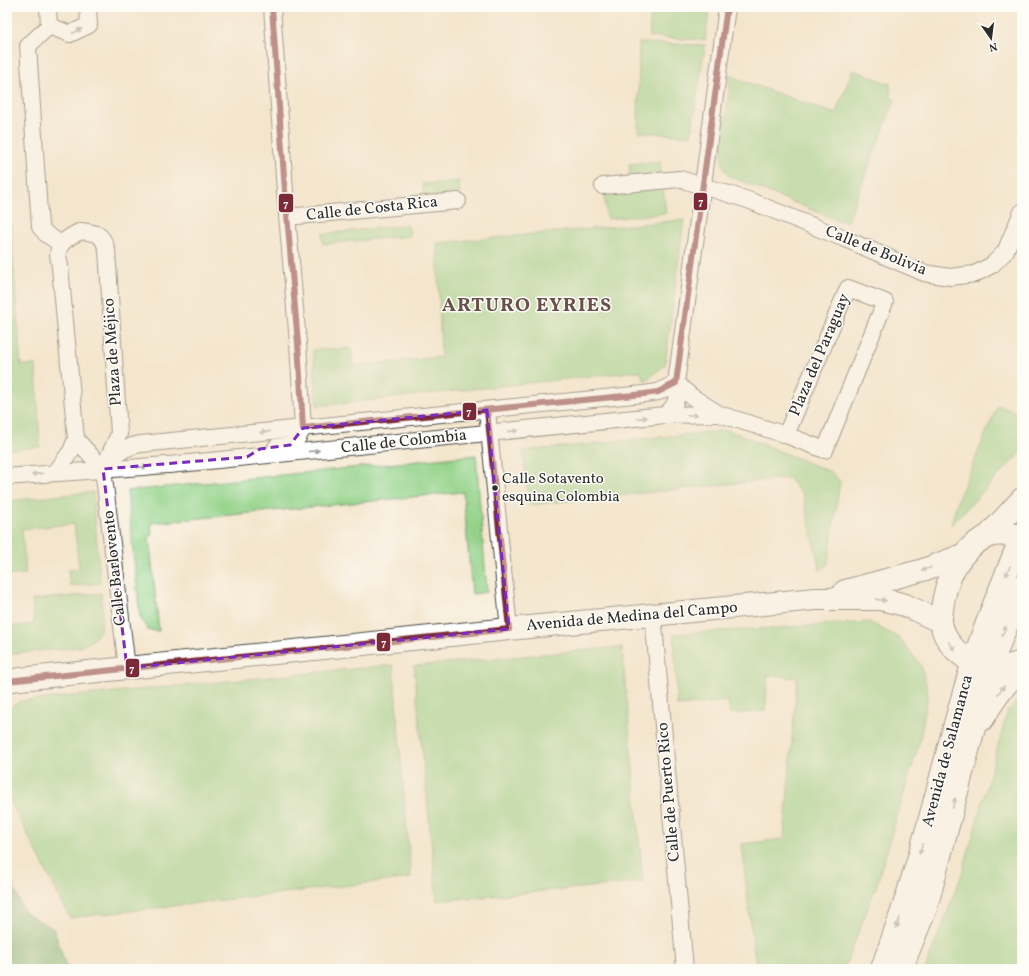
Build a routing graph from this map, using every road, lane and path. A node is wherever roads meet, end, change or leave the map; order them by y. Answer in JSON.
{"nodes":[{"id":1,"x":48,"y":7,"type":"edge"},
{"id":2,"x":88,"y":7,"type":"edge"},
{"id":3,"x":272,"y":7,"type":"edge"},
{"id":4,"x":727,"y":7,"type":"edge"},
{"id":5,"x":49,"y":26,"type":"junction"},
{"id":6,"x":603,"y":186,"type":"dead end"},
{"id":7,"x":703,"y":186,"type":"junction"},
{"id":8,"x":458,"y":201,"type":"dead end"},
{"id":9,"x":1022,"y":212,"type":"edge"},
{"id":10,"x":287,"y":217,"type":"junction"},
{"id":11,"x":61,"y":244,"type":"junction"},
{"id":12,"x":676,"y":382,"type":"junction"},
{"id":13,"x":487,"y":410,"type":"junction"},
{"id":14,"x":719,"y":414,"type":"junction"},
{"id":15,"x":665,"y":415,"type":"junction"},
{"id":16,"x":303,"y":428,"type":"junction"},
{"id":17,"x":489,"y":433,"type":"junction"},
{"id":18,"x":237,"y":434,"type":"junction"},
{"id":19,"x":786,"y":435,"type":"junction"},
{"id":20,"x":76,"y":439,"type":"junction"},
{"id":21,"x":243,"y":458,"type":"junction"},
{"id":22,"x":104,"y":469,"type":"junction"},
{"id":23,"x":56,"y":472,"type":"junction"},
{"id":24,"x":7,"y":477,"type":"edge"},
{"id":25,"x":1022,"y":499,"type":"edge"},
{"id":26,"x":1022,"y":535,"type":"edge"},
{"id":27,"x":987,"y":536,"type":"junction"},
{"id":28,"x":963,"y":555,"type":"junction"},
{"id":29,"x":1022,"y":586,"type":"edge"},
{"id":30,"x":814,"y":599,"type":"junction"},
{"id":31,"x":653,"y":615,"type":"junction"},
{"id":32,"x":941,"y":622,"type":"junction"},
{"id":33,"x":509,"y":629,"type":"junction"},
{"id":34,"x":1022,"y":662,"type":"edge"},
{"id":35,"x":981,"y":665,"type":"junction"},
{"id":36,"x":127,"y":668,"type":"junction"},
{"id":37,"x":1022,"y":668,"type":"edge"},
{"id":38,"x":11,"y":680,"type":"edge"},
{"id":39,"x":972,"y":735,"type":"junction"},
{"id":40,"x":685,"y":969,"type":"edge"},
{"id":41,"x":882,"y":969,"type":"edge"},
{"id":42,"x":901,"y":969,"type":"edge"}],
"edges":[{"from":1,"to":5,"type":"street"},
{"from":5,"to":2,"type":"street","one_way":true},
{"from":3,"to":10,"type":"street"},
{"from":4,"to":7,"type":"street"},
{"from":5,"to":11,"type":"street"},
{"from":6,"to":7,"type":"street"},
{"from":7,"to":9,"type":"street","name":"Calle de Bolivia"},
{"from":7,"to":12,"type":"street"},
{"from":8,"to":10,"type":"street","name":"Calle de Costa Rica"},
{"from":10,"to":16,"type":"street"},
{"from":11,"to":20,"type":"street"},
{"from":11,"to":22,"type":"street","name":"Plaza de Méjico"},
{"from":12,"to":13,"type":"street","name":"Calle de Colombia"},
{"from":12,"to":14,"type":"street","name":"Calle de Colombia"},
{"from":12,"to":15,"type":"street"},
{"from":13,"to":16,"type":"street","name":"Calle de Colombia"},
{"from":13,"to":17,"type":"street"},
{"from":15,"to":14,"type":"street","name":"Calle de Colombia","one_way":true},
{"from":14,"to":19,"type":"street","name":"Calle de Colombia"},
{"from":17,"to":15,"type":"street","name":"Calle de Colombia","one_way":true},
{"from":16,"to":18,"type":"street","name":"Calle de Colombia","one_way":true},
{"from":16,"to":21,"type":"street"},
{"from":21,"to":17,"type":"street","name":"Calle de Colombia","one_way":true},
{"from":17,"to":33,"type":"street"},
{"from":18,"to":21,"type":"street"},
{"from":18,"to":22,"type":"street","name":"Calle de Colombia"},
{"from":19,"to":19,"type":"street","name":"Plaza del Paraguay"},
{"from":20,"to":22,"type":"street"},
{"from":20,"to":23,"type":"street"},
{"from":22,"to":21,"type":"street","name":"Calle de Colombia","one_way":true},
{"from":22,"to":23,"type":"street","name":"Calle de Colombia"},
{"from":22,"to":36,"type":"street","name":"Calle Barlovento"},
{"from":23,"to":24,"type":"street","name":"Calle de Colombia","one_way":true},
{"from":25,"to":27,"type":"main road"},
{"from":26,"to":27,"type":"main road"},
{"from":26,"to":35,"type":"main road","name":"Avenida de Salamanca","one_way":true},
{"from":27,"to":28,"type":"main road"},
{"from":28,"to":30,"type":"main road","name":"Avenida de Medina del Campo","one_way":true},
{"from":28,"to":32,"type":"main road"},
{"from":35,"to":29,"type":"main road","name":"Avenida de Salamanca","one_way":true},
{"from":30,"to":31,"type":"main road","name":"Avenida de Medina del Campo"},
{"from":30,"to":32,"type":"main road","name":"Avenida de Medina del Campo","one_way":true},
{"from":31,"to":33,"type":"main road","name":"Avenida de Medina del Campo"},
{"from":31,"to":40,"type":"street","name":"Calle de Puerto Rico"},
{"from":32,"to":35,"type":"main road","one_way":true},
{"from":33,"to":36,"type":"main road","name":"Avenida de Medina del Campo"},
{"from":34,"to":35,"type":"main road"},
{"from":35,"to":39,"type":"main road","name":"Avenida de Salamanca"},
{"from":35,"to":41,"type":"main road","name":"Avenida de Salamanca","one_way":true},
{"from":36,"to":38,"type":"main road","name":"Avenida de Medina del Campo"},
{"from":39,"to":37,"type":"main road","one_way":true},
{"from":42,"to":39,"type":"main road","name":"Avenida de Salamanca","one_way":true}]}
